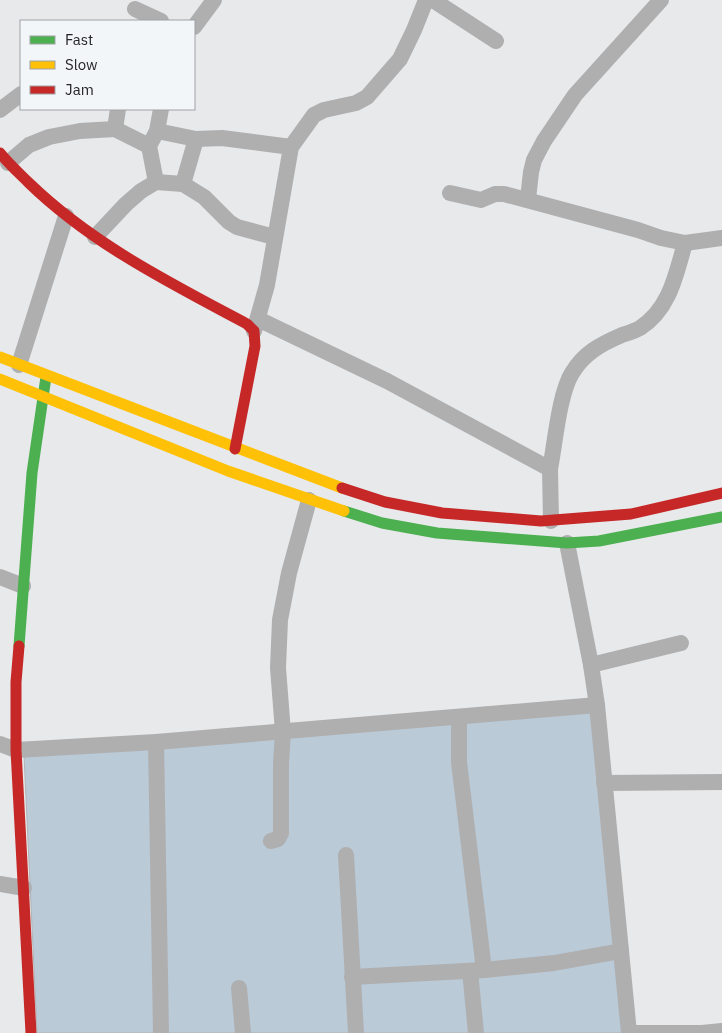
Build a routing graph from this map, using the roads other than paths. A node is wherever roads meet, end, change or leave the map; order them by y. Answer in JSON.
{"nodes":[{"id":1,"x":214,"y":0,"type":"edge"},
{"id":2,"x":426,"y":0,"type":"edge"},
{"id":3,"x":433,"y":0,"type":"edge"},
{"id":4,"x":662,"y":0,"type":"edge"},
{"id":5,"x":134,"y":10,"type":"edge"},
{"id":6,"x":159,"y":20,"type":"edge"},
{"id":7,"x":195,"y":26,"type":"edge"},
{"id":8,"x":496,"y":41,"type":"dead end"},
{"id":9,"x":20,"y":95,"type":"edge"},
{"id":10,"x":0,"y":110,"type":"edge"},
{"id":11,"x":118,"y":110,"type":"edge"},
{"id":12,"x":162,"y":110,"type":"edge"},
{"id":13,"x":115,"y":129,"type":"junction"},
{"id":14,"x":157,"y":131,"type":"junction"},
{"id":15,"x":196,"y":139,"type":"junction"},
{"id":16,"x":149,"y":146,"type":"junction"},
{"id":17,"x":291,"y":147,"type":"junction"},
{"id":18,"x":4,"y":158,"type":"edge"},
{"id":19,"x":156,"y":182,"type":"junction"},
{"id":20,"x":183,"y":184,"type":"junction"},
{"id":21,"x":450,"y":193,"type":"dead end"},
{"id":22,"x":528,"y":199,"type":"junction"},
{"id":23,"x":66,"y":216,"type":"junction"},
{"id":24,"x":95,"y":237,"type":"junction"},
{"id":25,"x":274,"y":237,"type":"junction"},
{"id":26,"x":722,"y":238,"type":"edge"},
{"id":27,"x":685,"y":243,"type":"junction"},
{"id":28,"x":256,"y":325,"type":"junction"},
{"id":29,"x":0,"y":357,"type":"edge"},
{"id":30,"x":19,"y":365,"type":"junction"},
{"id":31,"x":46,"y":375,"type":"junction"},
{"id":32,"x":0,"y":379,"type":"edge"},
{"id":33,"x":42,"y":397,"type":"junction"},
{"id":34,"x":235,"y":449,"type":"junction"},
{"id":35,"x":550,"y":469,"type":"junction"},
{"id":36,"x":722,"y":493,"type":"edge"},
{"id":37,"x":309,"y":500,"type":"junction"},
{"id":38,"x":722,"y":517,"type":"edge"},
{"id":39,"x":551,"y":521,"type":"junction"},
{"id":40,"x":567,"y":544,"type":"junction"},
{"id":41,"x":0,"y":577,"type":"edge"},
{"id":42,"x":23,"y":586,"type":"junction"},
{"id":43,"x":681,"y":643,"type":"dead end"},
{"id":44,"x":591,"y":665,"type":"junction"},
{"id":45,"x":597,"y":705,"type":"junction"},
{"id":46,"x":458,"y":717,"type":"junction"},
{"id":47,"x":283,"y":732,"type":"junction"},
{"id":48,"x":156,"y":742,"type":"junction"},
{"id":49,"x":0,"y":744,"type":"edge"},
{"id":50,"x":16,"y":750,"type":"junction"},
{"id":51,"x":722,"y":782,"type":"edge"},
{"id":52,"x":604,"y":783,"type":"junction"},
{"id":53,"x":271,"y":841,"type":"dead end"},
{"id":54,"x":346,"y":855,"type":"dead end"},
{"id":55,"x":0,"y":884,"type":"edge"},
{"id":56,"x":24,"y":888,"type":"junction"},
{"id":57,"x":621,"y":951,"type":"junction"},
{"id":58,"x":477,"y":970,"type":"junction"},
{"id":59,"x":352,"y":977,"type":"junction"},
{"id":60,"x":239,"y":988,"type":"dead end"},
{"id":61,"x":722,"y":1031,"type":"edge"},
{"id":62,"x":31,"y":1033,"type":"edge"},
{"id":63,"x":162,"y":1033,"type":"edge"},
{"id":64,"x":243,"y":1033,"type":"edge"},
{"id":65,"x":356,"y":1033,"type":"edge"},
{"id":66,"x":476,"y":1033,"type":"edge"}],
"edges":[{"from":1,"to":7,"type":"street"},
{"from":2,"to":17,"type":"street"},
{"from":3,"to":8,"type":"street"},
{"from":4,"to":22,"type":"street"},
{"from":5,"to":6,"type":"street"},
{"from":9,"to":10,"type":"street"},
{"from":11,"to":13,"type":"street"},
{"from":12,"to":14,"type":"street"},
{"from":13,"to":16,"type":"street"},
{"from":13,"to":18,"type":"street"},
{"from":14,"to":15,"type":"street"},
{"from":14,"to":16,"type":"street"},
{"from":15,"to":17,"type":"street"},
{"from":15,"to":20,"type":"street"},
{"from":16,"to":19,"type":"street"},
{"from":17,"to":25,"type":"street"},
{"from":18,"to":23,"type":"main road"},
{"from":19,"to":20,"type":"street"},
{"from":19,"to":24,"type":"street"},
{"from":20,"to":25,"type":"street"},
{"from":21,"to":22,"type":"street"},
{"from":22,"to":27,"type":"street"},
{"from":23,"to":24,"type":"main road"},
{"from":23,"to":30,"type":"street"},
{"from":24,"to":28,"type":"main road"},
{"from":25,"to":28,"type":"street"},
{"from":26,"to":27,"type":"street"},
{"from":27,"to":35,"type":"street"},
{"from":28,"to":34,"type":"main road"},
{"from":28,"to":35,"type":"street"},
{"from":29,"to":30,"type":"main road"},
{"from":30,"to":31,"type":"main road"},
{"from":31,"to":33,"type":"main road"},
{"from":31,"to":34,"type":"main road"},
{"from":32,"to":33,"type":"main road"},
{"from":33,"to":37,"type":"main road"},
{"from":33,"to":42,"type":"main road"},
{"from":34,"to":39,"type":"main road"},
{"from":35,"to":39,"type":"street"},
{"from":36,"to":39,"type":"main road"},
{"from":37,"to":40,"type":"main road"},
{"from":37,"to":47,"type":"street"},
{"from":38,"to":40,"type":"main road"},
{"from":40,"to":44,"type":"street"},
{"from":41,"to":42,"type":"street"},
{"from":42,"to":50,"type":"main road"},
{"from":43,"to":44,"type":"street"},
{"from":44,"to":45,"type":"street"},
{"from":45,"to":46,"type":"street"},
{"from":45,"to":52,"type":"street"},
{"from":46,"to":47,"type":"street"},
{"from":46,"to":58,"type":"street"},
{"from":47,"to":48,"type":"street"},
{"from":47,"to":53,"type":"street"},
{"from":48,"to":50,"type":"street"},
{"from":48,"to":63,"type":"street"},
{"from":49,"to":50,"type":"street"},
{"from":50,"to":56,"type":"main road"},
{"from":51,"to":52,"type":"street"},
{"from":52,"to":57,"type":"street"},
{"from":54,"to":59,"type":"street"},
{"from":55,"to":56,"type":"street"},
{"from":56,"to":62,"type":"main road"},
{"from":57,"to":58,"type":"street"},
{"from":57,"to":61,"type":"street"},
{"from":58,"to":59,"type":"street"},
{"from":58,"to":66,"type":"street"},
{"from":59,"to":65,"type":"street"},
{"from":60,"to":64,"type":"street"}]}
